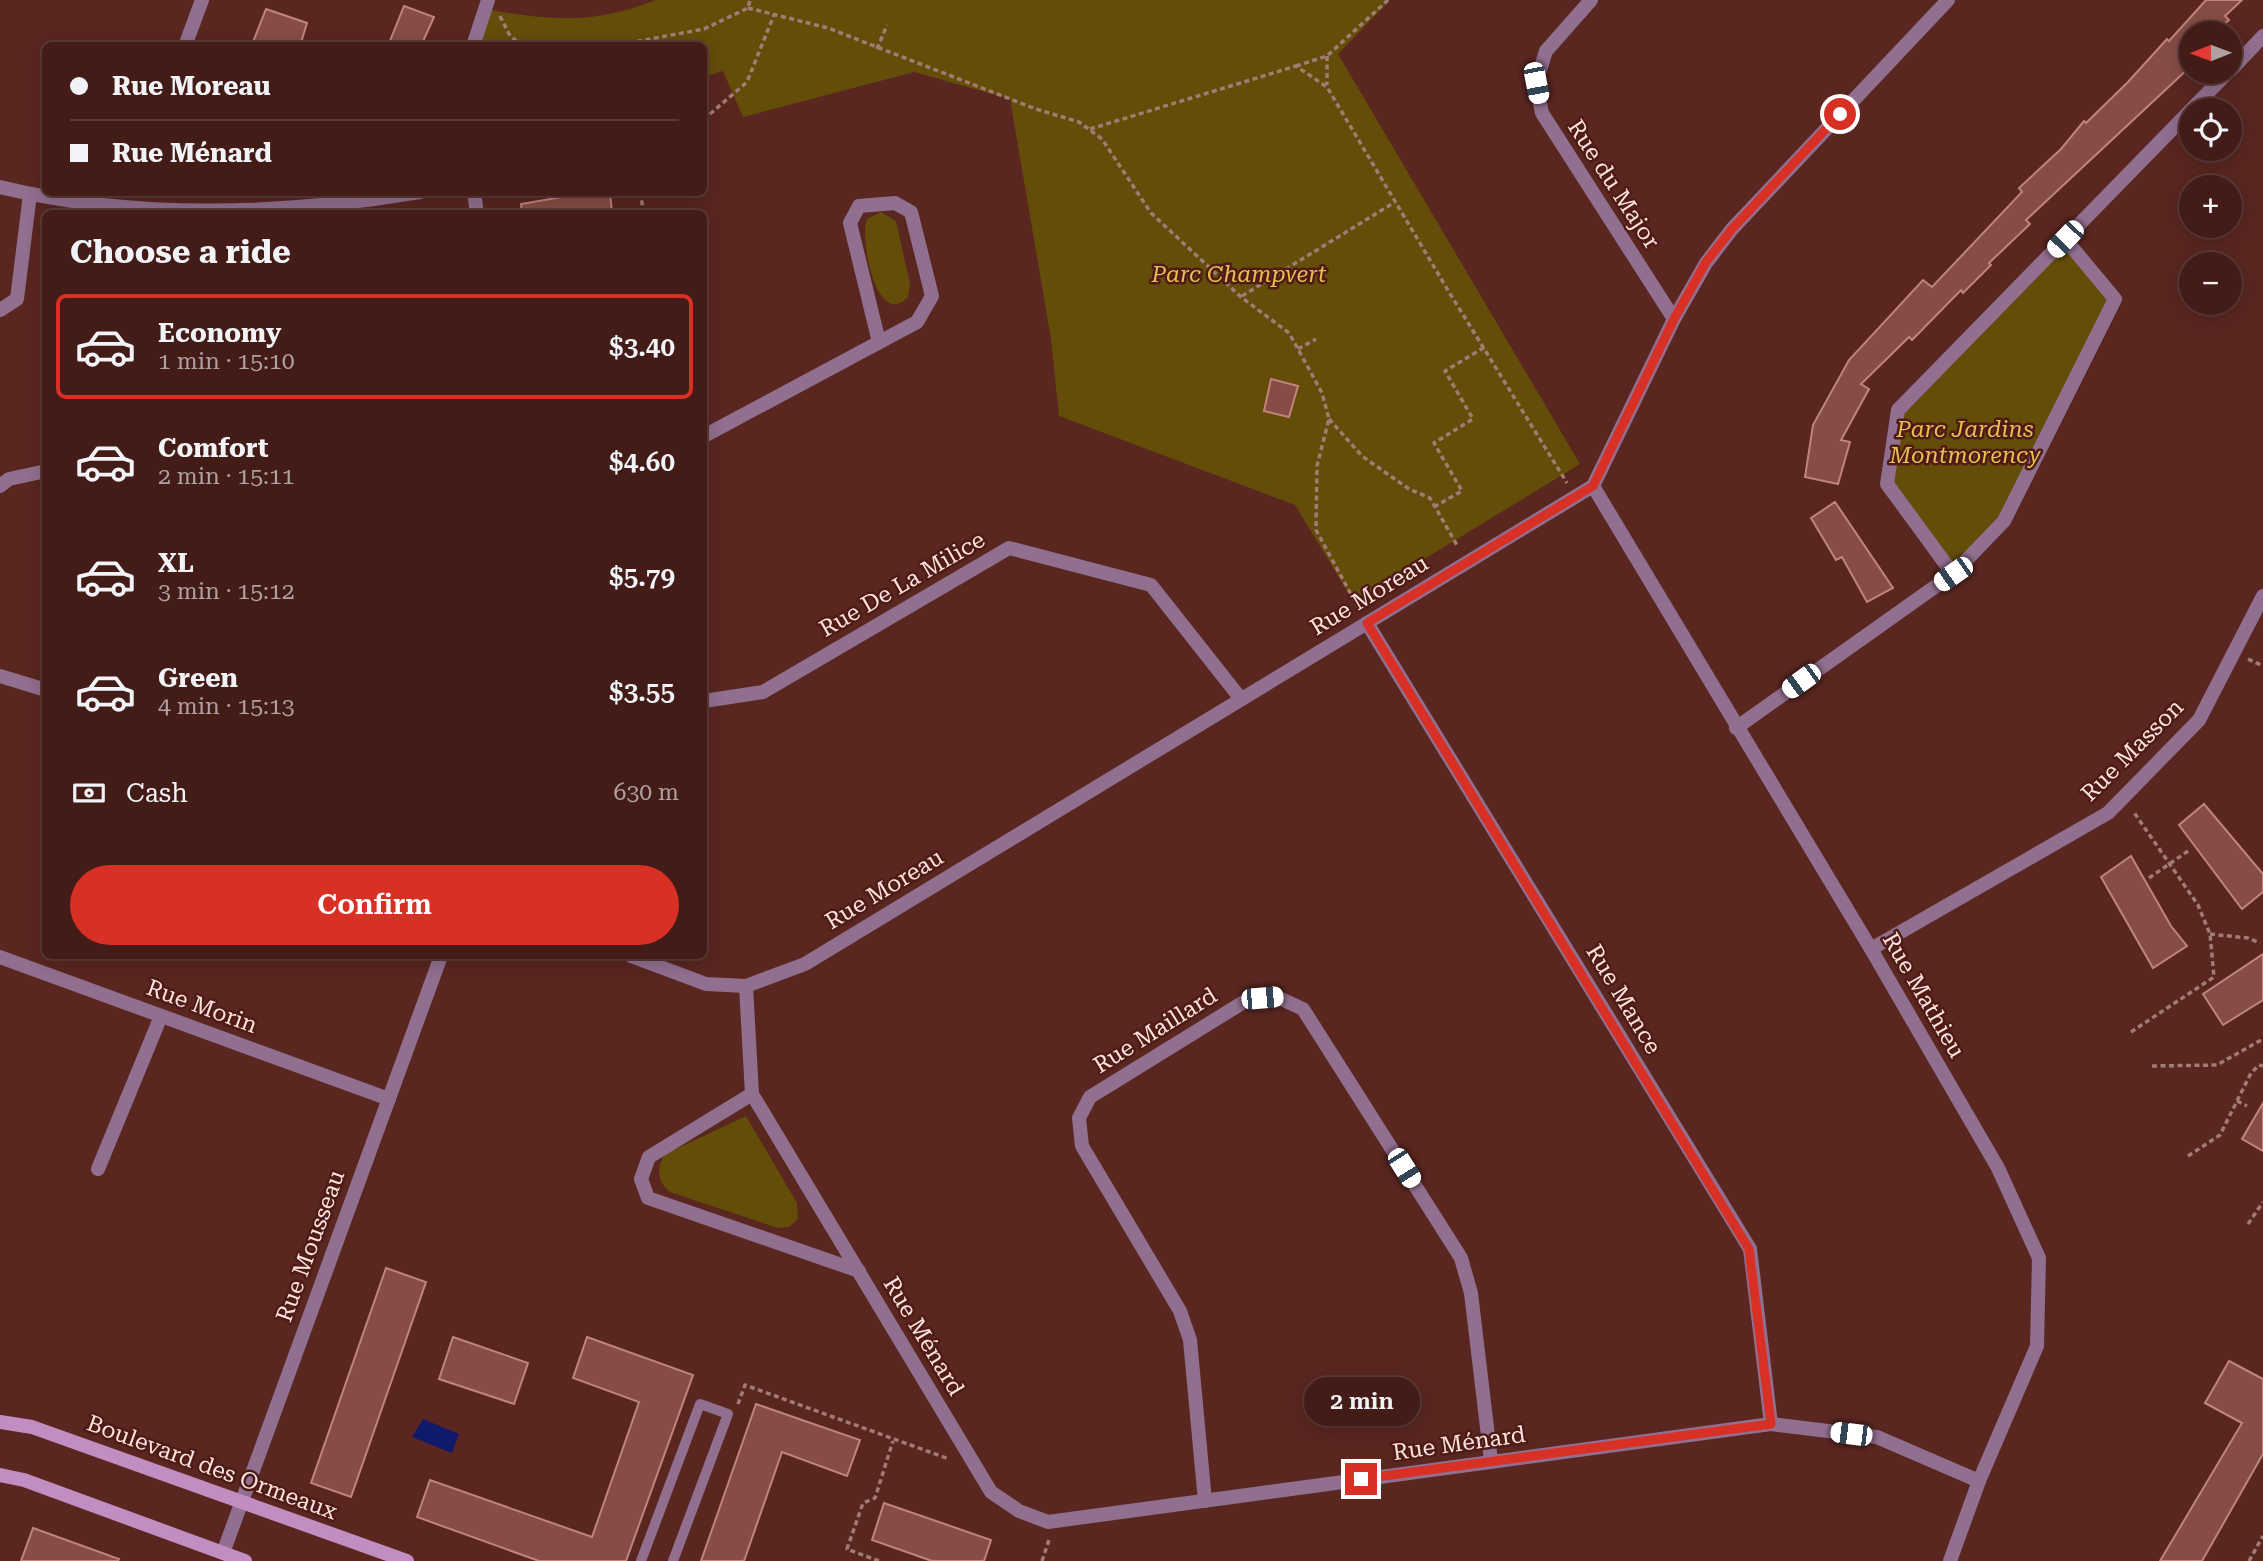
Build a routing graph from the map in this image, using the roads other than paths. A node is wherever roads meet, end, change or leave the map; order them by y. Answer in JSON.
{"nodes":[{"id":1,"x":200,"y":0,"type":"edge"},
{"id":2,"x":1591,"y":0,"type":"edge"},
{"id":3,"x":1948,"y":0,"type":"edge"},
{"id":4,"x":493,"y":6,"type":"edge"},
{"id":5,"x":2263,"y":36,"type":"edge"},
{"id":6,"x":186,"y":42,"type":"edge"},
{"id":7,"x":475,"y":42,"type":"edge"},
{"id":8,"x":2242,"y":58,"type":"edge"},
{"id":9,"x":2216,"y":84,"type":"edge"},
{"id":10,"x":0,"y":187,"type":"edge"},
{"id":11,"x":30,"y":194,"type":"junction"},
{"id":12,"x":42,"y":195,"type":"edge"},
{"id":13,"x":64,"y":196,"type":"edge"},
{"id":14,"x":388,"y":196,"type":"edge"},
{"id":15,"x":131,"y":200,"type":"edge"},
{"id":16,"x":256,"y":210,"type":"edge"},
{"id":17,"x":276,"y":210,"type":"edge"},
{"id":18,"x":2065,"y":239,"type":"junction"},
{"id":19,"x":0,"y":310,"type":"edge"},
{"id":20,"x":1674,"y":319,"type":"junction"},
{"id":21,"x":879,"y":342,"type":"junction"},
{"id":22,"x":707,"y":434,"type":"edge"},
{"id":23,"x":42,"y":472,"type":"edge"},
{"id":24,"x":0,"y":486,"type":"edge"},
{"id":25,"x":1593,"y":486,"type":"junction"},
{"id":26,"x":1953,"y":574,"type":"junction"},
{"id":27,"x":2263,"y":596,"type":"edge"},
{"id":28,"x":1367,"y":623,"type":"junction"},
{"id":29,"x":0,"y":676,"type":"edge"},
{"id":30,"x":42,"y":689,"type":"edge"},
{"id":31,"x":1241,"y":699,"type":"junction"},
{"id":32,"x":707,"y":701,"type":"edge"},
{"id":33,"x":1736,"y":728,"type":"junction"},
{"id":34,"x":1871,"y":949,"type":"junction"},
{"id":35,"x":0,"y":957,"type":"edge"},
{"id":36,"x":439,"y":959,"type":"edge"},
{"id":37,"x":639,"y":959,"type":"edge"},
{"id":38,"x":746,"y":986,"type":"junction"},
{"id":39,"x":161,"y":1016,"type":"junction"},
{"id":40,"x":752,"y":1094,"type":"junction"},
{"id":41,"x":388,"y":1098,"type":"junction"},
{"id":42,"x":97,"y":1169,"type":"dead end"},
{"id":43,"x":859,"y":1271,"type":"junction"},
{"id":44,"x":0,"y":1422,"type":"edge"},
{"id":45,"x":1771,"y":1424,"type":"junction"},
{"id":46,"x":1491,"y":1461,"type":"junction"},
{"id":47,"x":0,"y":1475,"type":"edge"},
{"id":48,"x":1979,"y":1481,"type":"junction"},
{"id":49,"x":1205,"y":1501,"type":"junction"},
{"id":50,"x":241,"y":1502,"type":"junction"},
{"id":51,"x":223,"y":1553,"type":"junction"},
{"id":52,"x":245,"y":1561,"type":"edge"},
{"id":53,"x":407,"y":1561,"type":"edge"},
{"id":54,"x":641,"y":1561,"type":"edge"},
{"id":55,"x":673,"y":1561,"type":"edge"},
{"id":56,"x":1950,"y":1561,"type":"edge"}],
"edges":[{"from":1,"to":6,"type":"street"},
{"from":2,"to":20,"type":"street","name":"Rue du Major"},
{"from":3,"to":20,"type":"street"},
{"from":4,"to":7,"type":"street"},
{"from":5,"to":8,"type":"street"},
{"from":9,"to":18,"type":"street"},
{"from":10,"to":11,"type":"street"},
{"from":11,"to":12,"type":"street"},
{"from":11,"to":19,"type":"street"},
{"from":13,"to":15,"type":"street"},
{"from":14,"to":17,"type":"street"},
{"from":15,"to":16,"type":"street"},
{"from":18,"to":26,"type":"street"},
{"from":18,"to":26,"type":"street"},
{"from":20,"to":25,"type":"street"},
{"from":21,"to":21,"type":"street"},
{"from":21,"to":22,"type":"street"},
{"from":23,"to":24,"type":"street"},
{"from":25,"to":28,"type":"street","name":"Rue Moreau"},
{"from":25,"to":33,"type":"street","name":"Rue Mathieu"},
{"from":26,"to":33,"type":"street"},
{"from":27,"to":34,"type":"street","name":"Rue Masson"},
{"from":28,"to":31,"type":"street","name":"Rue Moreau"},
{"from":28,"to":45,"type":"street","name":"Rue Mance"},
{"from":29,"to":30,"type":"street"},
{"from":31,"to":32,"type":"street","name":"Rue De La Milice"},
{"from":31,"to":38,"type":"street","name":"Rue Moreau"},
{"from":33,"to":34,"type":"street","name":"Rue Mathieu"},
{"from":34,"to":48,"type":"street","name":"Rue Mathieu"},
{"from":35,"to":39,"type":"street","name":"Rue Morin"},
{"from":36,"to":41,"type":"street","name":"Rue Mousseau"},
{"from":37,"to":38,"type":"street","name":"Rue Moreau"},
{"from":38,"to":40,"type":"street","name":"Rue Ménard"},
{"from":39,"to":41,"type":"street","name":"Rue Morin"},
{"from":39,"to":42,"type":"street"},
{"from":40,"to":43,"type":"street","name":"Rue Ménard"},
{"from":40,"to":43,"type":"street","name":"Rue Ménard"},
{"from":41,"to":50,"type":"street","name":"Rue Mousseau"},
{"from":43,"to":49,"type":"street","name":"Rue Ménard"},
{"from":44,"to":50,"type":"street","name":"Boulevard des Ormeaux"},
{"from":45,"to":46,"type":"street","name":"Rue Ménard"},
{"from":45,"to":48,"type":"street","name":"Rue Ménard"},
{"from":46,"to":49,"type":"street","name":"Rue Ménard"},
{"from":46,"to":49,"type":"street","name":"Rue Maillard"},
{"from":47,"to":51,"type":"street"},
{"from":48,"to":56,"type":"street","name":"Rue Mathieu"},
{"from":50,"to":51,"type":"street","name":"Rue Mousseau"},
{"from":50,"to":53,"type":"street","name":"Boulevard des Ormeaux"},
{"from":51,"to":52,"type":"street"},
{"from":54,"to":55,"type":"lane"}]}
